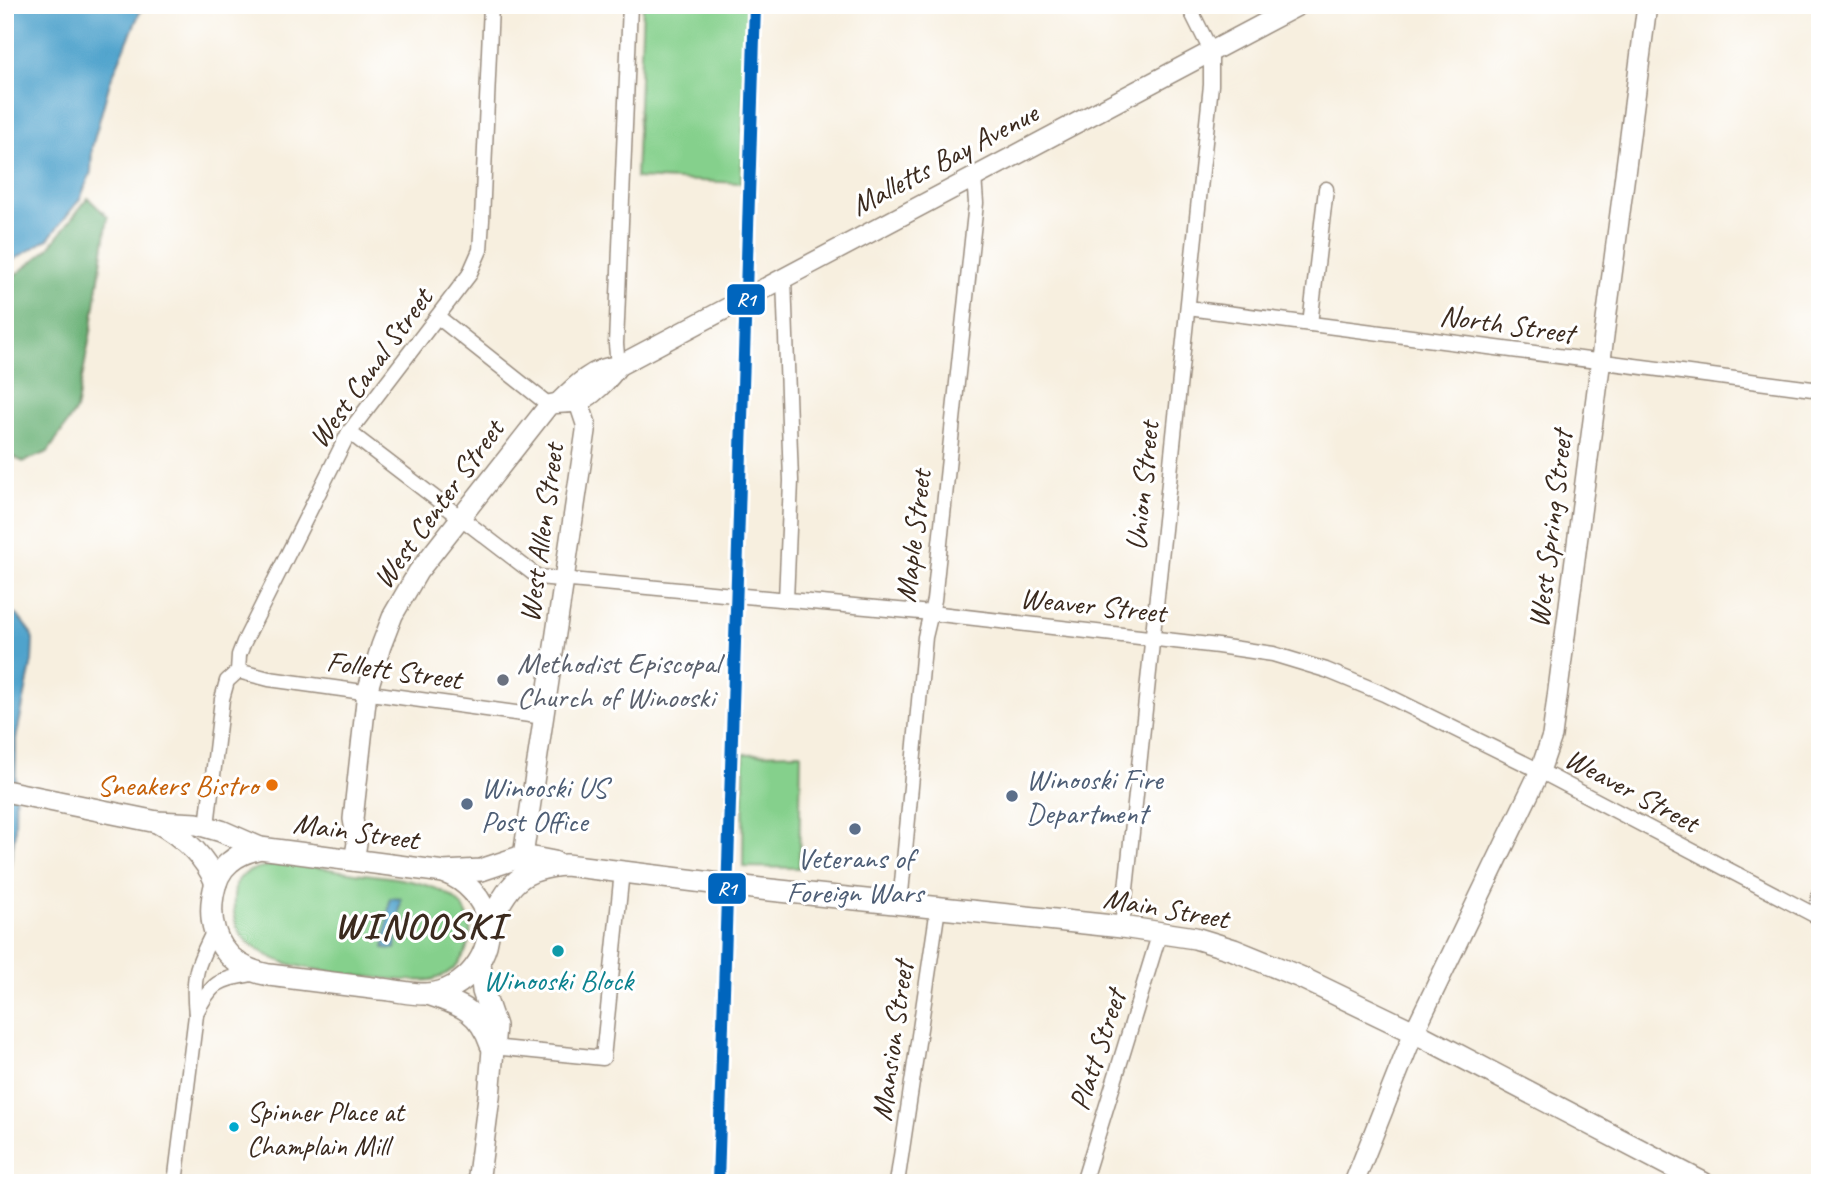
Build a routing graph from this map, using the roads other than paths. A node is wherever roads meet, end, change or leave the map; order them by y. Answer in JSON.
{"nodes":[{"id":1,"x":491,"y":5,"type":"edge"},
{"id":2,"x":630,"y":5,"type":"edge"},
{"id":3,"x":1188,"y":5,"type":"edge"},
{"id":4,"x":1299,"y":5,"type":"edge"},
{"id":5,"x":1647,"y":5,"type":"edge"},
{"id":6,"x":1211,"y":51,"type":"junction"},
{"id":7,"x":974,"y":176,"type":"junction"},
{"id":8,"x":1326,"y":189,"type":"dead end"},
{"id":9,"x":784,"y":278,"type":"junction"},
{"id":10,"x":1188,"y":308,"type":"junction"},
{"id":11,"x":438,"y":317,"type":"junction"},
{"id":12,"x":1310,"y":324,"type":"junction"},
{"id":13,"x":1601,"y":363,"type":"junction"},
{"id":14,"x":618,"y":366,"type":"junction"},
{"id":15,"x":1820,"y":390,"type":"edge"},
{"id":16,"x":565,"y":399,"type":"junction"},
{"id":17,"x":349,"y":432,"type":"junction"},
{"id":18,"x":460,"y":517,"type":"junction"},
{"id":19,"x":564,"y":579,"type":"junction"},
{"id":20,"x":786,"y":600,"type":"junction"},
{"id":21,"x":930,"y":613,"type":"junction"},
{"id":22,"x":1153,"y":638,"type":"junction"},
{"id":23,"x":238,"y":671,"type":"junction"},
{"id":24,"x":367,"y":692,"type":"junction"},
{"id":25,"x":544,"y":718,"type":"junction"},
{"id":26,"x":1540,"y":771,"type":"junction"},
{"id":27,"x":5,"y":791,"type":"edge"},
{"id":28,"x":157,"y":822,"type":"junction"},
{"id":29,"x":207,"y":826,"type":"junction"},
{"id":30,"x":260,"y":848,"type":"junction"},
{"id":31,"x":356,"y":852,"type":"junction"},
{"id":32,"x":523,"y":856,"type":"junction"},
{"id":33,"x":566,"y":865,"type":"junction"},
{"id":34,"x":622,"y":871,"type":"junction"},
{"id":35,"x":444,"y":872,"type":"junction"},
{"id":36,"x":216,"y":883,"type":"junction"},
{"id":37,"x":1820,"y":891,"type":"edge"},
{"id":38,"x":900,"y":904,"type":"junction"},
{"id":39,"x":938,"y":908,"type":"junction"},
{"id":40,"x":1818,"y":917,"type":"edge"},
{"id":41,"x":489,"y":925,"type":"junction"},
{"id":42,"x":1122,"y":927,"type":"junction"},
{"id":43,"x":214,"y":932,"type":"junction"},
{"id":44,"x":1160,"y":932,"type":"junction"},
{"id":45,"x":480,"y":962,"type":"junction"},
{"id":46,"x":257,"y":973,"type":"junction"},
{"id":47,"x":428,"y":994,"type":"junction"},
{"id":48,"x":195,"y":1015,"type":"junction"},
{"id":49,"x":1414,"y":1032,"type":"junction"},
{"id":50,"x":492,"y":1047,"type":"junction"},
{"id":51,"x":175,"y":1183,"type":"edge"},
{"id":52,"x":478,"y":1183,"type":"edge"},
{"id":53,"x":897,"y":1183,"type":"edge"},
{"id":54,"x":1083,"y":1183,"type":"edge"},
{"id":55,"x":1354,"y":1183,"type":"edge"},
{"id":56,"x":1703,"y":1183,"type":"edge"}],
"edges":[{"from":1,"to":11,"type":"street","name":"West Canal Street"},
{"from":2,"to":14,"type":"street"},
{"from":3,"to":6,"type":"street"},
{"from":4,"to":6,"type":"street","name":"Malletts Bay Avenue"},
{"from":5,"to":13,"type":"street","name":"West Spring Street"},
{"from":6,"to":7,"type":"street","name":"Malletts Bay Avenue"},
{"from":6,"to":10,"type":"street","name":"Union Street"},
{"from":7,"to":9,"type":"street","name":"Malletts Bay Avenue"},
{"from":7,"to":21,"type":"street","name":"Maple Street"},
{"from":8,"to":12,"type":"street"},
{"from":9,"to":14,"type":"street","name":"Malletts Bay Avenue"},
{"from":9,"to":20,"type":"street"},
{"from":10,"to":12,"type":"street","name":"North Street"},
{"from":10,"to":22,"type":"street","name":"Union Street"},
{"from":11,"to":16,"type":"street"},
{"from":11,"to":17,"type":"street","name":"West Canal Street"},
{"from":12,"to":13,"type":"street","name":"North Street"},
{"from":13,"to":15,"type":"street","name":"North Street"},
{"from":13,"to":26,"type":"street","name":"West Spring Street"},
{"from":14,"to":16,"type":"street","name":"Malletts Bay Avenue"},
{"from":16,"to":18,"type":"street","name":"West Center Street"},
{"from":16,"to":19,"type":"street","name":"West Allen Street"},
{"from":17,"to":18,"type":"street","name":"Weaver Street"},
{"from":17,"to":23,"type":"street","name":"West Canal Street"},
{"from":18,"to":19,"type":"street","name":"Weaver Street"},
{"from":18,"to":24,"type":"street","name":"West Center Street"},
{"from":19,"to":20,"type":"street","name":"Weaver Street"},
{"from":19,"to":25,"type":"street","name":"West Allen Street"},
{"from":20,"to":21,"type":"street","name":"Weaver Street"},
{"from":21,"to":22,"type":"street","name":"Weaver Street"},
{"from":21,"to":38,"type":"street","name":"Maple Street"},
{"from":22,"to":26,"type":"street","name":"Weaver Street"},
{"from":22,"to":42,"type":"street","name":"Union Street"},
{"from":23,"to":24,"type":"street","name":"Follett Street"},
{"from":23,"to":29,"type":"street","name":"West Canal Street"},
{"from":24,"to":25,"type":"street","name":"Follett Street"},
{"from":24,"to":31,"type":"street","name":"West Center Street"},
{"from":25,"to":32,"type":"street","name":"West Allen Street"},
{"from":26,"to":40,"type":"street","name":"Weaver Street"},
{"from":26,"to":49,"type":"street","name":"West Spring Street"},
{"from":27,"to":28,"type":"main road","name":"Main Street"},
{"from":28,"to":29,"type":"main road","name":"Main Street"},
{"from":28,"to":36,"type":"main road","name":"Main Street"},
{"from":29,"to":30,"type":"main road","name":"Main Street"},
{"from":30,"to":31,"type":"main road","name":"Main Street"},
{"from":30,"to":36,"type":"main road","name":"Main Street"},
{"from":31,"to":35,"type":"main road","name":"Main Street"},
{"from":32,"to":33,"type":"main road","name":"Main Street"},
{"from":32,"to":35,"type":"main road","name":"Main Street"},
{"from":33,"to":34,"type":"main road","name":"Main Street"},
{"from":33,"to":41,"type":"main road","name":"Main Street"},
{"from":34,"to":38,"type":"main road","name":"Main Street"},
{"from":34,"to":50,"type":"street"},
{"from":35,"to":41,"type":"main road","name":"Main Street"},
{"from":36,"to":43,"type":"main road"},
{"from":37,"to":40,"type":"street"},
{"from":38,"to":39,"type":"main road","name":"Main Street"},
{"from":39,"to":42,"type":"main road","name":"Main Street"},
{"from":39,"to":53,"type":"street","name":"Mansion Street"},
{"from":41,"to":45,"type":"main road","name":"Main Street"},
{"from":42,"to":44,"type":"main road","name":"Main Street"},
{"from":43,"to":46,"type":"main road"},
{"from":43,"to":48,"type":"street"},
{"from":44,"to":49,"type":"main road","name":"Main Street"},
{"from":44,"to":54,"type":"street","name":"Platt Street"},
{"from":45,"to":47,"type":"main road"},
{"from":45,"to":50,"type":"main road"},
{"from":46,"to":47,"type":"main road"},
{"from":46,"to":48,"type":"street"},
{"from":47,"to":50,"type":"main road"},
{"from":48,"to":51,"type":"street"},
{"from":49,"to":55,"type":"street","name":"West Spring Street"},
{"from":49,"to":56,"type":"main road","name":"Main Street"},
{"from":50,"to":52,"type":"main road"}]}
